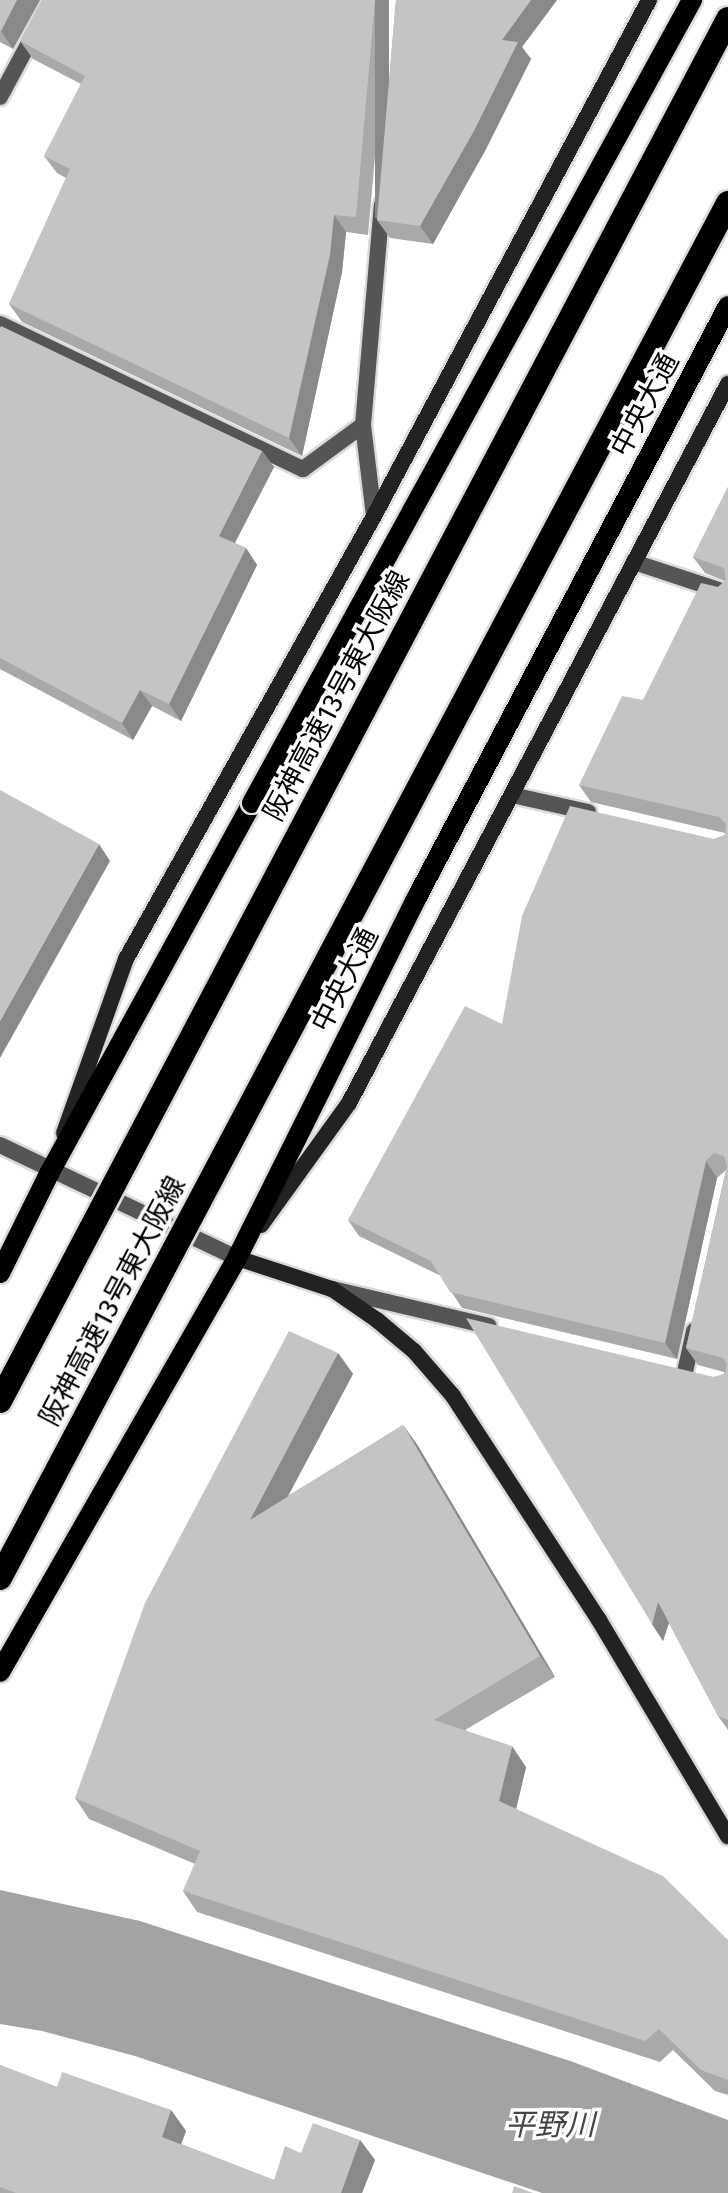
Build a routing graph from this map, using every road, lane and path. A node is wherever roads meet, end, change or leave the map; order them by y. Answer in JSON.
{"nodes":[{"id":1,"x":52,"y":0,"type":"edge"},
{"id":2,"x":649,"y":0,"type":"edge"},
{"id":3,"x":692,"y":0,"type":"edge"},
{"id":4,"x":728,"y":19,"type":"edge"},
{"id":5,"x":0,"y":97,"type":"edge"},
{"id":6,"x":383,"y":189,"type":"edge"},
{"id":7,"x":728,"y":203,"type":"edge"},
{"id":8,"x":728,"y":306,"type":"edge"},
{"id":9,"x":0,"y":324,"type":"edge"},
{"id":10,"x":728,"y":384,"type":"edge"},
{"id":11,"x":363,"y":425,"type":"junction"},
{"id":12,"x":374,"y":516,"type":"junction"},
{"id":13,"x":634,"y":562,"type":"junction"},
{"id":14,"x":728,"y":593,"type":"edge"},
{"id":15,"x":512,"y":795,"type":"junction"},
{"id":16,"x":605,"y":816,"type":"edge"},
{"id":17,"x":0,"y":1145,"type":"edge"},
{"id":18,"x":50,"y":1172,"type":"junction"},
{"id":19,"x":237,"y":1258,"type":"junction"},
{"id":20,"x":0,"y":1273,"type":"edge"},
{"id":21,"x":332,"y":1289,"type":"junction"},
{"id":22,"x":698,"y":1313,"type":"edge"},
{"id":23,"x":501,"y":1329,"type":"edge"},
{"id":24,"x":685,"y":1372,"type":"edge"},
{"id":25,"x":0,"y":1401,"type":"edge"},
{"id":26,"x":0,"y":1578,"type":"edge"},
{"id":27,"x":0,"y":1672,"type":"edge"},
{"id":28,"x":728,"y":1836,"type":"edge"}],
"edges":[{"from":1,"to":5,"type":"street"},
{"from":2,"to":12,"type":"street"},
{"from":3,"to":18,"type":"main road","bridge":true},
{"from":4,"to":25,"type":"highway","name":"阪神高速13号東大阪線","bridge":true},
{"from":6,"to":11,"type":"street"},
{"from":7,"to":26,"type":"highway","name":"阪神高速13号東大阪線","bridge":true},
{"from":8,"to":19,"type":"main road","name":"中央大通"},
{"from":9,"to":11,"type":"street"},
{"from":10,"to":13,"type":"street"},
{"from":11,"to":12,"type":"street"},
{"from":12,"to":18,"type":"street"},
{"from":13,"to":14,"type":"street"},
{"from":13,"to":15,"type":"street"},
{"from":15,"to":16,"type":"street"},
{"from":15,"to":19,"type":"street"},
{"from":17,"to":18,"type":"street"},
{"from":18,"to":19,"type":"street"},
{"from":18,"to":20,"type":"main road"},
{"from":19,"to":21,"type":"street"},
{"from":19,"to":27,"type":"main road","name":"中央大通"},
{"from":21,"to":23,"type":"street"},
{"from":21,"to":28,"type":"street"},
{"from":22,"to":24,"type":"street"}]}
